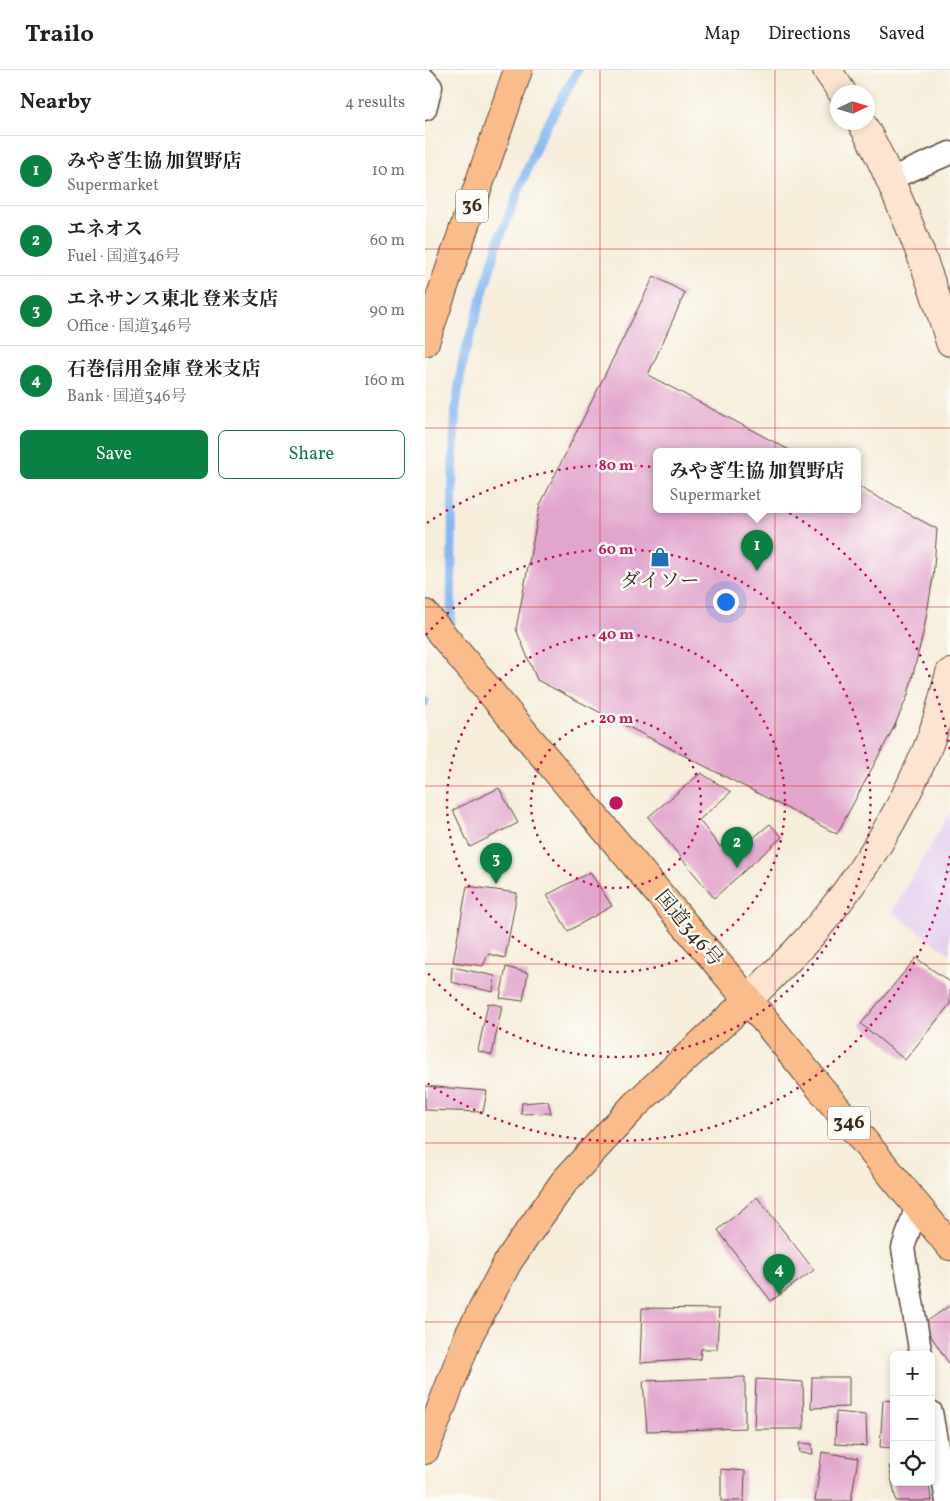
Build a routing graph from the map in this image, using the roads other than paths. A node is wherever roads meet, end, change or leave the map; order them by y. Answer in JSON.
{"nodes":[{"id":1,"x":518,"y":70,"type":"edge"},
{"id":2,"x":827,"y":70,"type":"edge"},
{"id":3,"x":425,"y":80,"type":"edge"},
{"id":4,"x":837,"y":85,"type":"edge"},
{"id":5,"x":425,"y":108,"type":"edge"},
{"id":6,"x":866,"y":130,"type":"edge"},
{"id":7,"x":950,"y":154,"type":"edge"},
{"id":8,"x":890,"y":179,"type":"junction"},
{"id":9,"x":425,"y":342,"type":"edge"},
{"id":10,"x":950,"y":342,"type":"edge"},
{"id":11,"x":425,"y":614,"type":"edge"},
{"id":12,"x":950,"y":672,"type":"edge"},
{"id":13,"x":748,"y":1000,"type":"junction"},
{"id":14,"x":917,"y":1205,"type":"junction"},
{"id":15,"x":950,"y":1246,"type":"edge"},
{"id":16,"x":920,"y":1351,"type":"edge"},
{"id":17,"x":935,"y":1434,"type":"edge"},
{"id":18,"x":425,"y":1450,"type":"edge"},
{"id":19,"x":947,"y":1501,"type":"edge"}],
"edges":[{"from":1,"to":9,"type":"main road","number":"36"},
{"from":2,"to":4,"type":"street"},
{"from":3,"to":5,"type":"street"},
{"from":6,"to":8,"type":"street"},
{"from":7,"to":8,"type":"street"},
{"from":8,"to":10,"type":"street"},
{"from":11,"to":13,"type":"main road","name":"国道346号","number":"346"},
{"from":12,"to":13,"type":"street"},
{"from":13,"to":14,"type":"main road","name":"国道346号","number":"346"},
{"from":13,"to":18,"type":"main road"},
{"from":14,"to":15,"type":"main road","name":"国道346号","number":"346"},
{"from":14,"to":16,"type":"street"},
{"from":17,"to":19,"type":"street"}]}
